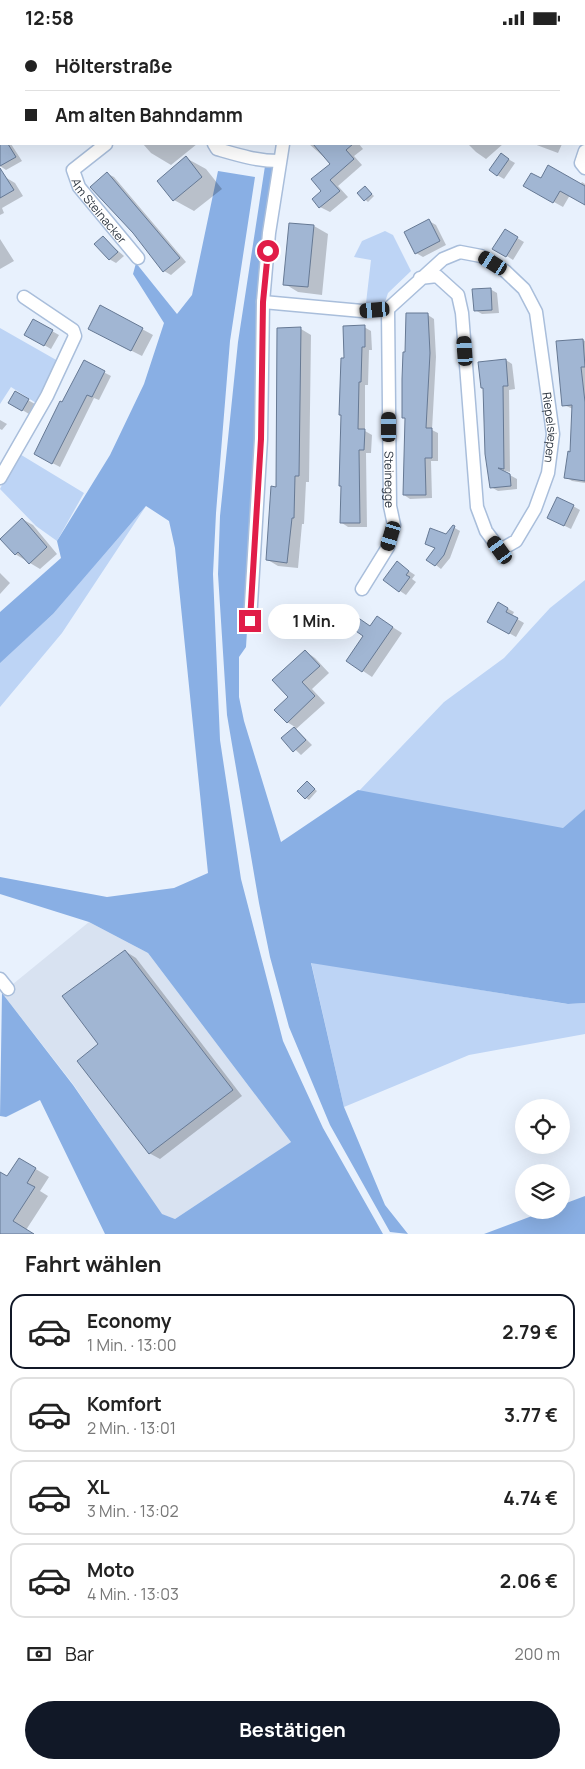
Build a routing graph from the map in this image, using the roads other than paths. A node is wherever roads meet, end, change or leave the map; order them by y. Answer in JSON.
{"nodes":[{"id":1,"x":105,"y":145,"type":"edge"},
{"id":2,"x":215,"y":145,"type":"edge"},
{"id":3,"x":282,"y":145,"type":"edge"},
{"id":4,"x":585,"y":151,"type":"edge"},
{"id":5,"x":279,"y":161,"type":"junction"},
{"id":6,"x":585,"y":168,"type":"edge"},
{"id":7,"x":138,"y":259,"type":"dead end"},
{"id":8,"x":420,"y":278,"type":"junction"},
{"id":9,"x":24,"y":297,"type":"dead end"},
{"id":10,"x":263,"y":302,"type":"junction"},
{"id":11,"x":388,"y":309,"type":"junction"},
{"id":12,"x":0,"y":478,"type":"edge"},
{"id":13,"x":362,"y":589,"type":"dead end"},
{"id":14,"x":250,"y":621,"type":"dead end"}],
"edges":[{"from":1,"to":7,"type":"street","name":"Am Steinacker"},
{"from":2,"to":5,"type":"street"},
{"from":3,"to":5,"type":"street"},
{"from":4,"to":6,"type":"street"},
{"from":5,"to":10,"type":"street"},
{"from":8,"to":8,"type":"street","name":"Riepelsiepen"},
{"from":8,"to":11,"type":"street","name":"Riepelsiepen"},
{"from":9,"to":12,"type":"street"},
{"from":10,"to":11,"type":"street"},
{"from":10,"to":14,"type":"street"},
{"from":11,"to":13,"type":"street","name":"Steinegge"}]}
